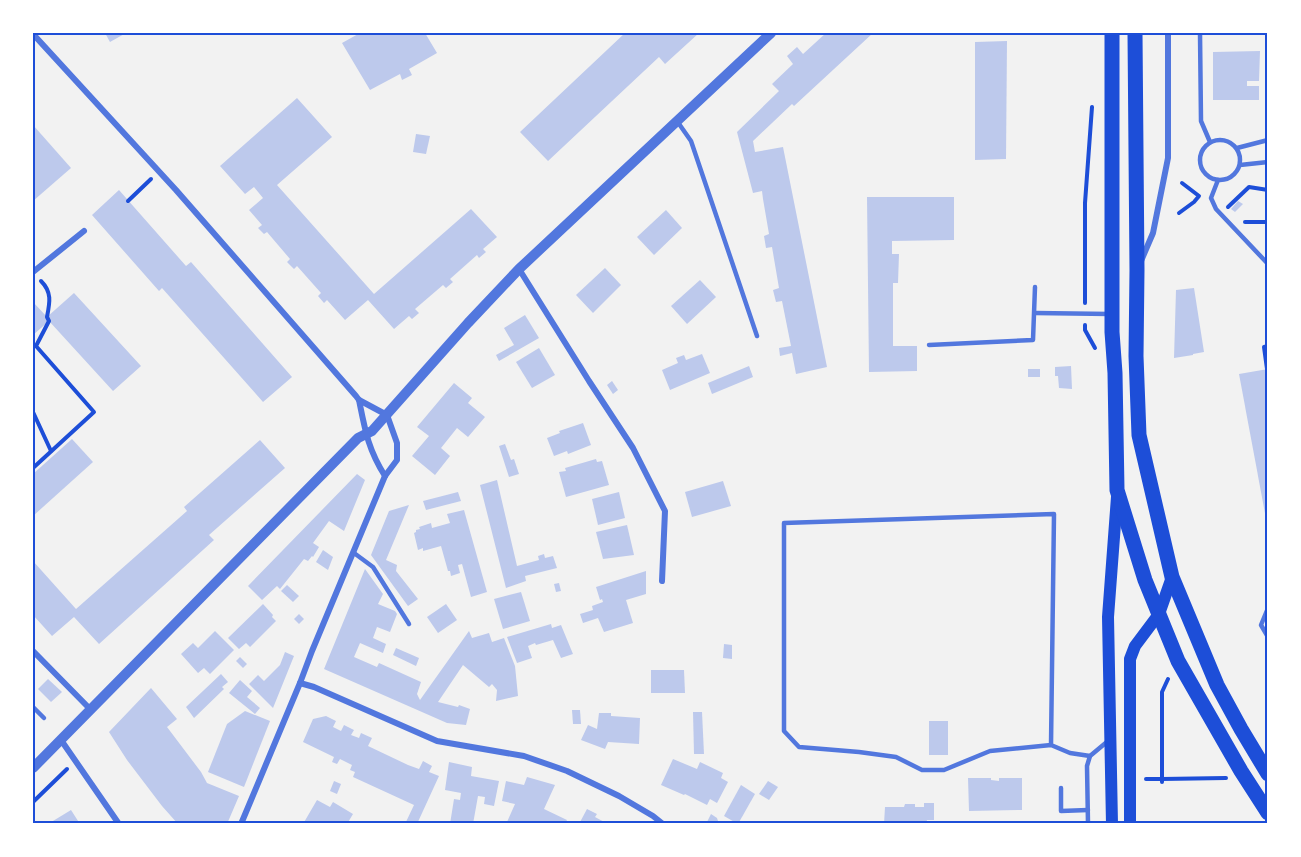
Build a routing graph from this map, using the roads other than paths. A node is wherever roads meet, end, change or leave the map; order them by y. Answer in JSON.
{"nodes":[{"id":1,"x":771,"y":33,"type":"edge"},
{"id":2,"x":1112,"y":33,"type":"edge"},
{"id":3,"x":1135,"y":33,"type":"edge"},
{"id":4,"x":1168,"y":33,"type":"edge"},
{"id":5,"x":1200,"y":33,"type":"edge"},
{"id":6,"x":33,"y":34,"type":"edge"},
{"id":7,"x":677,"y":121,"type":"junction"},
{"id":8,"x":1268,"y":140,"type":"edge"},
{"id":9,"x":1210,"y":142,"type":"junction"},
{"id":10,"x":1237,"y":148,"type":"junction"},
{"id":11,"x":1268,"y":162,"type":"edge"},
{"id":12,"x":1240,"y":165,"type":"junction"},
{"id":13,"x":1218,"y":180,"type":"junction"},
{"id":14,"x":84,"y":231,"type":"dead end"},
{"id":15,"x":1268,"y":264,"type":"edge"},
{"id":16,"x":519,"y":269,"type":"junction"},
{"id":17,"x":1137,"y":270,"type":"junction"},
{"id":18,"x":33,"y":272,"type":"edge"},
{"id":19,"x":1035,"y":287,"type":"dead end"},
{"id":20,"x":1035,"y":313,"type":"junction"},
{"id":21,"x":1112,"y":314,"type":"junction"},
{"id":22,"x":757,"y":336,"type":"dead end"},
{"id":23,"x":929,"y":345,"type":"dead end"},
{"id":24,"x":359,"y":399,"type":"junction"},
{"id":25,"x":387,"y":415,"type":"junction"},
{"id":26,"x":365,"y":435,"type":"junction"},
{"id":27,"x":385,"y":476,"type":"junction"},
{"id":28,"x":1117,"y":490,"type":"junction"},
{"id":29,"x":354,"y":553,"type":"junction"},
{"id":30,"x":1172,"y":577,"type":"junction"},
{"id":31,"x":662,"y":581,"type":"dead end"},
{"id":32,"x":1268,"y":608,"type":"edge"},
{"id":33,"x":1159,"y":614,"type":"junction"},
{"id":34,"x":409,"y":624,"type":"dead end"},
{"id":35,"x":1268,"y":637,"type":"edge"},
{"id":36,"x":33,"y":651,"type":"edge"},
{"id":37,"x":300,"y":683,"type":"junction"},
{"id":38,"x":33,"y":707,"type":"edge"},
{"id":39,"x":91,"y":710,"type":"junction"},
{"id":40,"x":44,"y":718,"type":"dead end"},
{"id":41,"x":1110,"y":739,"type":"junction"},
{"id":42,"x":61,"y":740,"type":"junction"},
{"id":43,"x":1051,"y":745,"type":"junction"},
{"id":44,"x":1090,"y":756,"type":"junction"},
{"id":45,"x":33,"y":768,"type":"edge"},
{"id":46,"x":1268,"y":774,"type":"edge"},
{"id":47,"x":1061,"y":788,"type":"dead end"},
{"id":48,"x":1088,"y":810,"type":"junction"},
{"id":49,"x":1268,"y":813,"type":"edge"},
{"id":50,"x":119,"y":824,"type":"edge"},
{"id":51,"x":241,"y":824,"type":"edge"},
{"id":52,"x":663,"y":824,"type":"edge"},
{"id":53,"x":1088,"y":824,"type":"edge"},
{"id":54,"x":1112,"y":824,"type":"edge"},
{"id":55,"x":1130,"y":824,"type":"edge"}],
"edges":[{"from":1,"to":7,"type":"street"},
{"from":2,"to":21,"type":"main road"},
{"from":3,"to":17,"type":"main road"},
{"from":4,"to":17,"type":"street"},
{"from":5,"to":9,"type":"lane"},
{"from":6,"to":24,"type":"street"},
{"from":7,"to":16,"type":"street"},
{"from":7,"to":22,"type":"lane"},
{"from":8,"to":10,"type":"lane"},
{"from":9,"to":10,"type":"lane"},
{"from":9,"to":13,"type":"lane"},
{"from":10,"to":12,"type":"lane"},
{"from":11,"to":12,"type":"lane"},
{"from":12,"to":13,"type":"lane"},
{"from":13,"to":15,"type":"lane"},
{"from":14,"to":18,"type":"street"},
{"from":16,"to":25,"type":"street"},
{"from":16,"to":31,"type":"street"},
{"from":17,"to":30,"type":"main road"},
{"from":19,"to":20,"type":"lane"},
{"from":20,"to":21,"type":"lane"},
{"from":20,"to":23,"type":"lane"},
{"from":21,"to":28,"type":"main road"},
{"from":24,"to":25,"type":"street"},
{"from":24,"to":26,"type":"street"},
{"from":25,"to":26,"type":"street"},
{"from":25,"to":27,"type":"street"},
{"from":26,"to":27,"type":"street"},
{"from":26,"to":39,"type":"street"},
{"from":27,"to":29,"type":"street"},
{"from":28,"to":33,"type":"main road"},
{"from":28,"to":41,"type":"main road"},
{"from":29,"to":34,"type":"lane"},
{"from":29,"to":37,"type":"street"},
{"from":30,"to":33,"type":"main road"},
{"from":30,"to":46,"type":"main road"},
{"from":32,"to":35,"type":"lane"},
{"from":33,"to":49,"type":"main road"},
{"from":33,"to":55,"type":"main road"},
{"from":36,"to":39,"type":"street"},
{"from":37,"to":51,"type":"street"},
{"from":37,"to":52,"type":"street"},
{"from":38,"to":40,"type":"lane"},
{"from":39,"to":42,"type":"street"},
{"from":41,"to":44,"type":"lane"},
{"from":41,"to":54,"type":"main road"},
{"from":42,"to":45,"type":"street"},
{"from":42,"to":50,"type":"street"},
{"from":43,"to":43,"type":"lane"},
{"from":43,"to":44,"type":"lane"},
{"from":44,"to":48,"type":"lane"},
{"from":47,"to":48,"type":"lane"},
{"from":48,"to":53,"type":"lane"}]}
